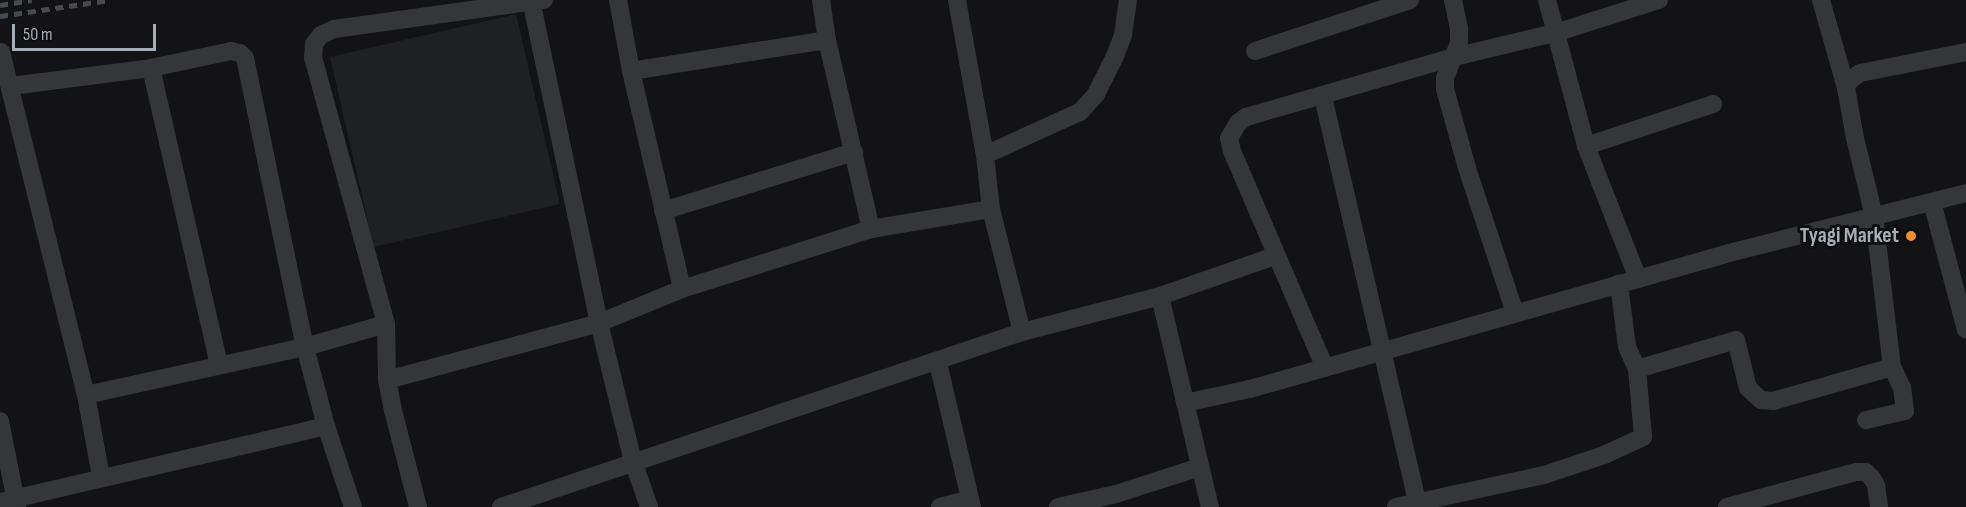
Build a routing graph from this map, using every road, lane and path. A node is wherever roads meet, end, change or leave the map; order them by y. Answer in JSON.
{"nodes":[{"id":1,"x":618,"y":0,"type":"edge"},
{"id":2,"x":821,"y":0,"type":"edge"},
{"id":3,"x":957,"y":0,"type":"edge"},
{"id":4,"x":1128,"y":0,"type":"edge"},
{"id":5,"x":1410,"y":0,"type":"edge"},
{"id":6,"x":1453,"y":0,"type":"edge"},
{"id":7,"x":1547,"y":0,"type":"edge"},
{"id":8,"x":1659,"y":0,"type":"edge"},
{"id":9,"x":1821,"y":0,"type":"edge"},
{"id":10,"x":536,"y":1,"type":"edge"},
{"id":11,"x":1555,"y":33,"type":"junction"},
{"id":12,"x":827,"y":40,"type":"junction"},
{"id":13,"x":1255,"y":51,"type":"dead end"},
{"id":14,"x":1,"y":52,"type":"edge"},
{"id":15,"x":1966,"y":52,"type":"edge"},
{"id":16,"x":1454,"y":57,"type":"junction"},
{"id":17,"x":151,"y":68,"type":"junction"},
{"id":18,"x":631,"y":71,"type":"junction"},
{"id":19,"x":11,"y":86,"type":"junction"},
{"id":20,"x":1846,"y":88,"type":"junction"},
{"id":21,"x":1323,"y":97,"type":"junction"},
{"id":22,"x":1713,"y":104,"type":"dead end"},
{"id":23,"x":1586,"y":146,"type":"junction"},
{"id":24,"x":854,"y":152,"type":"junction"},
{"id":25,"x":985,"y":155,"type":"junction"},
{"id":26,"x":1966,"y":193,"type":"edge"},
{"id":27,"x":1932,"y":202,"type":"junction"},
{"id":28,"x":991,"y":209,"type":"junction"},
{"id":29,"x":663,"y":212,"type":"junction"},
{"id":30,"x":1874,"y":216,"type":"junction"},
{"id":31,"x":871,"y":229,"type":"junction"},
{"id":32,"x":1275,"y":256,"type":"junction"},
{"id":33,"x":1638,"y":279,"type":"junction"},
{"id":34,"x":1619,"y":284,"type":"junction"},
{"id":35,"x":682,"y":290,"type":"junction"},
{"id":36,"x":1160,"y":296,"type":"junction"},
{"id":37,"x":1515,"y":313,"type":"junction"},
{"id":38,"x":598,"y":323,"type":"junction"},
{"id":39,"x":386,"y":324,"type":"junction"},
{"id":40,"x":1966,"y":330,"type":"edge"},
{"id":41,"x":1023,"y":332,"type":"junction"},
{"id":42,"x":305,"y":347,"type":"junction"},
{"id":43,"x":1383,"y":351,"type":"junction"},
{"id":44,"x":938,"y":363,"type":"junction"},
{"id":45,"x":219,"y":364,"type":"junction"},
{"id":46,"x":1892,"y":367,"type":"junction"},
{"id":47,"x":1325,"y":368,"type":"junction"},
{"id":48,"x":1637,"y":369,"type":"junction"},
{"id":49,"x":387,"y":380,"type":"junction"},
{"id":50,"x":86,"y":395,"type":"junction"},
{"id":51,"x":1185,"y":403,"type":"junction"},
{"id":52,"x":1866,"y":420,"type":"dead end"},
{"id":53,"x":0,"y":421,"type":"edge"},
{"id":54,"x":326,"y":426,"type":"junction"},
{"id":55,"x":633,"y":461,"type":"junction"},
{"id":56,"x":1200,"y":467,"type":"junction"},
{"id":57,"x":101,"y":477,"type":"junction"},
{"id":58,"x":1117,"y":500,"type":"edge"},
{"id":59,"x":1417,"y":501,"type":"junction"},
{"id":60,"x":10,"y":503,"type":"edge"},
{"id":61,"x":971,"y":503,"type":"edge"},
{"id":62,"x":352,"y":507,"type":"edge"},
{"id":63,"x":418,"y":507,"type":"edge"},
{"id":64,"x":501,"y":507,"type":"edge"},
{"id":65,"x":649,"y":507,"type":"edge"},
{"id":66,"x":940,"y":507,"type":"edge"},
{"id":67,"x":1058,"y":507,"type":"edge"},
{"id":68,"x":1210,"y":507,"type":"edge"},
{"id":69,"x":1396,"y":507,"type":"edge"},
{"id":70,"x":1727,"y":507,"type":"edge"},
{"id":71,"x":1878,"y":507,"type":"edge"}],
"edges":[{"from":1,"to":18,"type":"street"},
{"from":2,"to":12,"type":"street"},
{"from":3,"to":25,"type":"street"},
{"from":4,"to":25,"type":"street"},
{"from":5,"to":13,"type":"street"},
{"from":6,"to":16,"type":"street"},
{"from":7,"to":11,"type":"street"},
{"from":8,"to":11,"type":"street"},
{"from":9,"to":20,"type":"street"},
{"from":10,"to":38,"type":"street"},
{"from":10,"to":39,"type":"street"},
{"from":11,"to":16,"type":"street"},
{"from":11,"to":23,"type":"street"},
{"from":12,"to":18,"type":"street"},
{"from":12,"to":24,"type":"street"},
{"from":14,"to":19,"type":"street"},
{"from":15,"to":20,"type":"street"},
{"from":16,"to":21,"type":"street"},
{"from":16,"to":37,"type":"street"},
{"from":17,"to":19,"type":"street"},
{"from":17,"to":42,"type":"street"},
{"from":17,"to":45,"type":"street"},
{"from":18,"to":29,"type":"street"},
{"from":19,"to":50,"type":"street"},
{"from":20,"to":30,"type":"street"},
{"from":21,"to":32,"type":"street"},
{"from":21,"to":43,"type":"street"},
{"from":22,"to":23,"type":"street"},
{"from":23,"to":33,"type":"street"},
{"from":24,"to":29,"type":"street"},
{"from":24,"to":31,"type":"street"},
{"from":25,"to":28,"type":"street"},
{"from":26,"to":27,"type":"street"},
{"from":27,"to":30,"type":"street"},
{"from":27,"to":40,"type":"street"},
{"from":28,"to":31,"type":"street"},
{"from":28,"to":41,"type":"street"},
{"from":29,"to":35,"type":"street"},
{"from":30,"to":33,"type":"street"},
{"from":30,"to":46,"type":"street"},
{"from":31,"to":35,"type":"street"},
{"from":32,"to":36,"type":"street"},
{"from":32,"to":47,"type":"street"},
{"from":33,"to":34,"type":"street"},
{"from":34,"to":37,"type":"street"},
{"from":34,"to":48,"type":"street"},
{"from":35,"to":38,"type":"street"},
{"from":36,"to":41,"type":"street"},
{"from":36,"to":51,"type":"street"},
{"from":37,"to":43,"type":"street"},
{"from":38,"to":49,"type":"street"},
{"from":38,"to":55,"type":"street"},
{"from":39,"to":42,"type":"street"},
{"from":39,"to":49,"type":"street"},
{"from":41,"to":44,"type":"street"},
{"from":42,"to":45,"type":"street"},
{"from":42,"to":54,"type":"street"},
{"from":43,"to":47,"type":"street"},
{"from":43,"to":59,"type":"street"},
{"from":44,"to":55,"type":"street"},
{"from":44,"to":61,"type":"street"},
{"from":45,"to":50,"type":"street"},
{"from":46,"to":48,"type":"street"},
{"from":46,"to":52,"type":"street"},
{"from":47,"to":51,"type":"street"},
{"from":48,"to":59,"type":"street"},
{"from":49,"to":63,"type":"street"},
{"from":50,"to":57,"type":"street"},
{"from":51,"to":56,"type":"street"},
{"from":53,"to":60,"type":"street"},
{"from":54,"to":57,"type":"street"},
{"from":54,"to":62,"type":"street"},
{"from":55,"to":64,"type":"street"},
{"from":55,"to":65,"type":"street"},
{"from":56,"to":58,"type":"street"},
{"from":56,"to":68,"type":"street"},
{"from":57,"to":60,"type":"street"},
{"from":58,"to":67,"type":"street"},
{"from":59,"to":69,"type":"street"},
{"from":61,"to":66,"type":"street"},
{"from":70,"to":71,"type":"street"}]}
